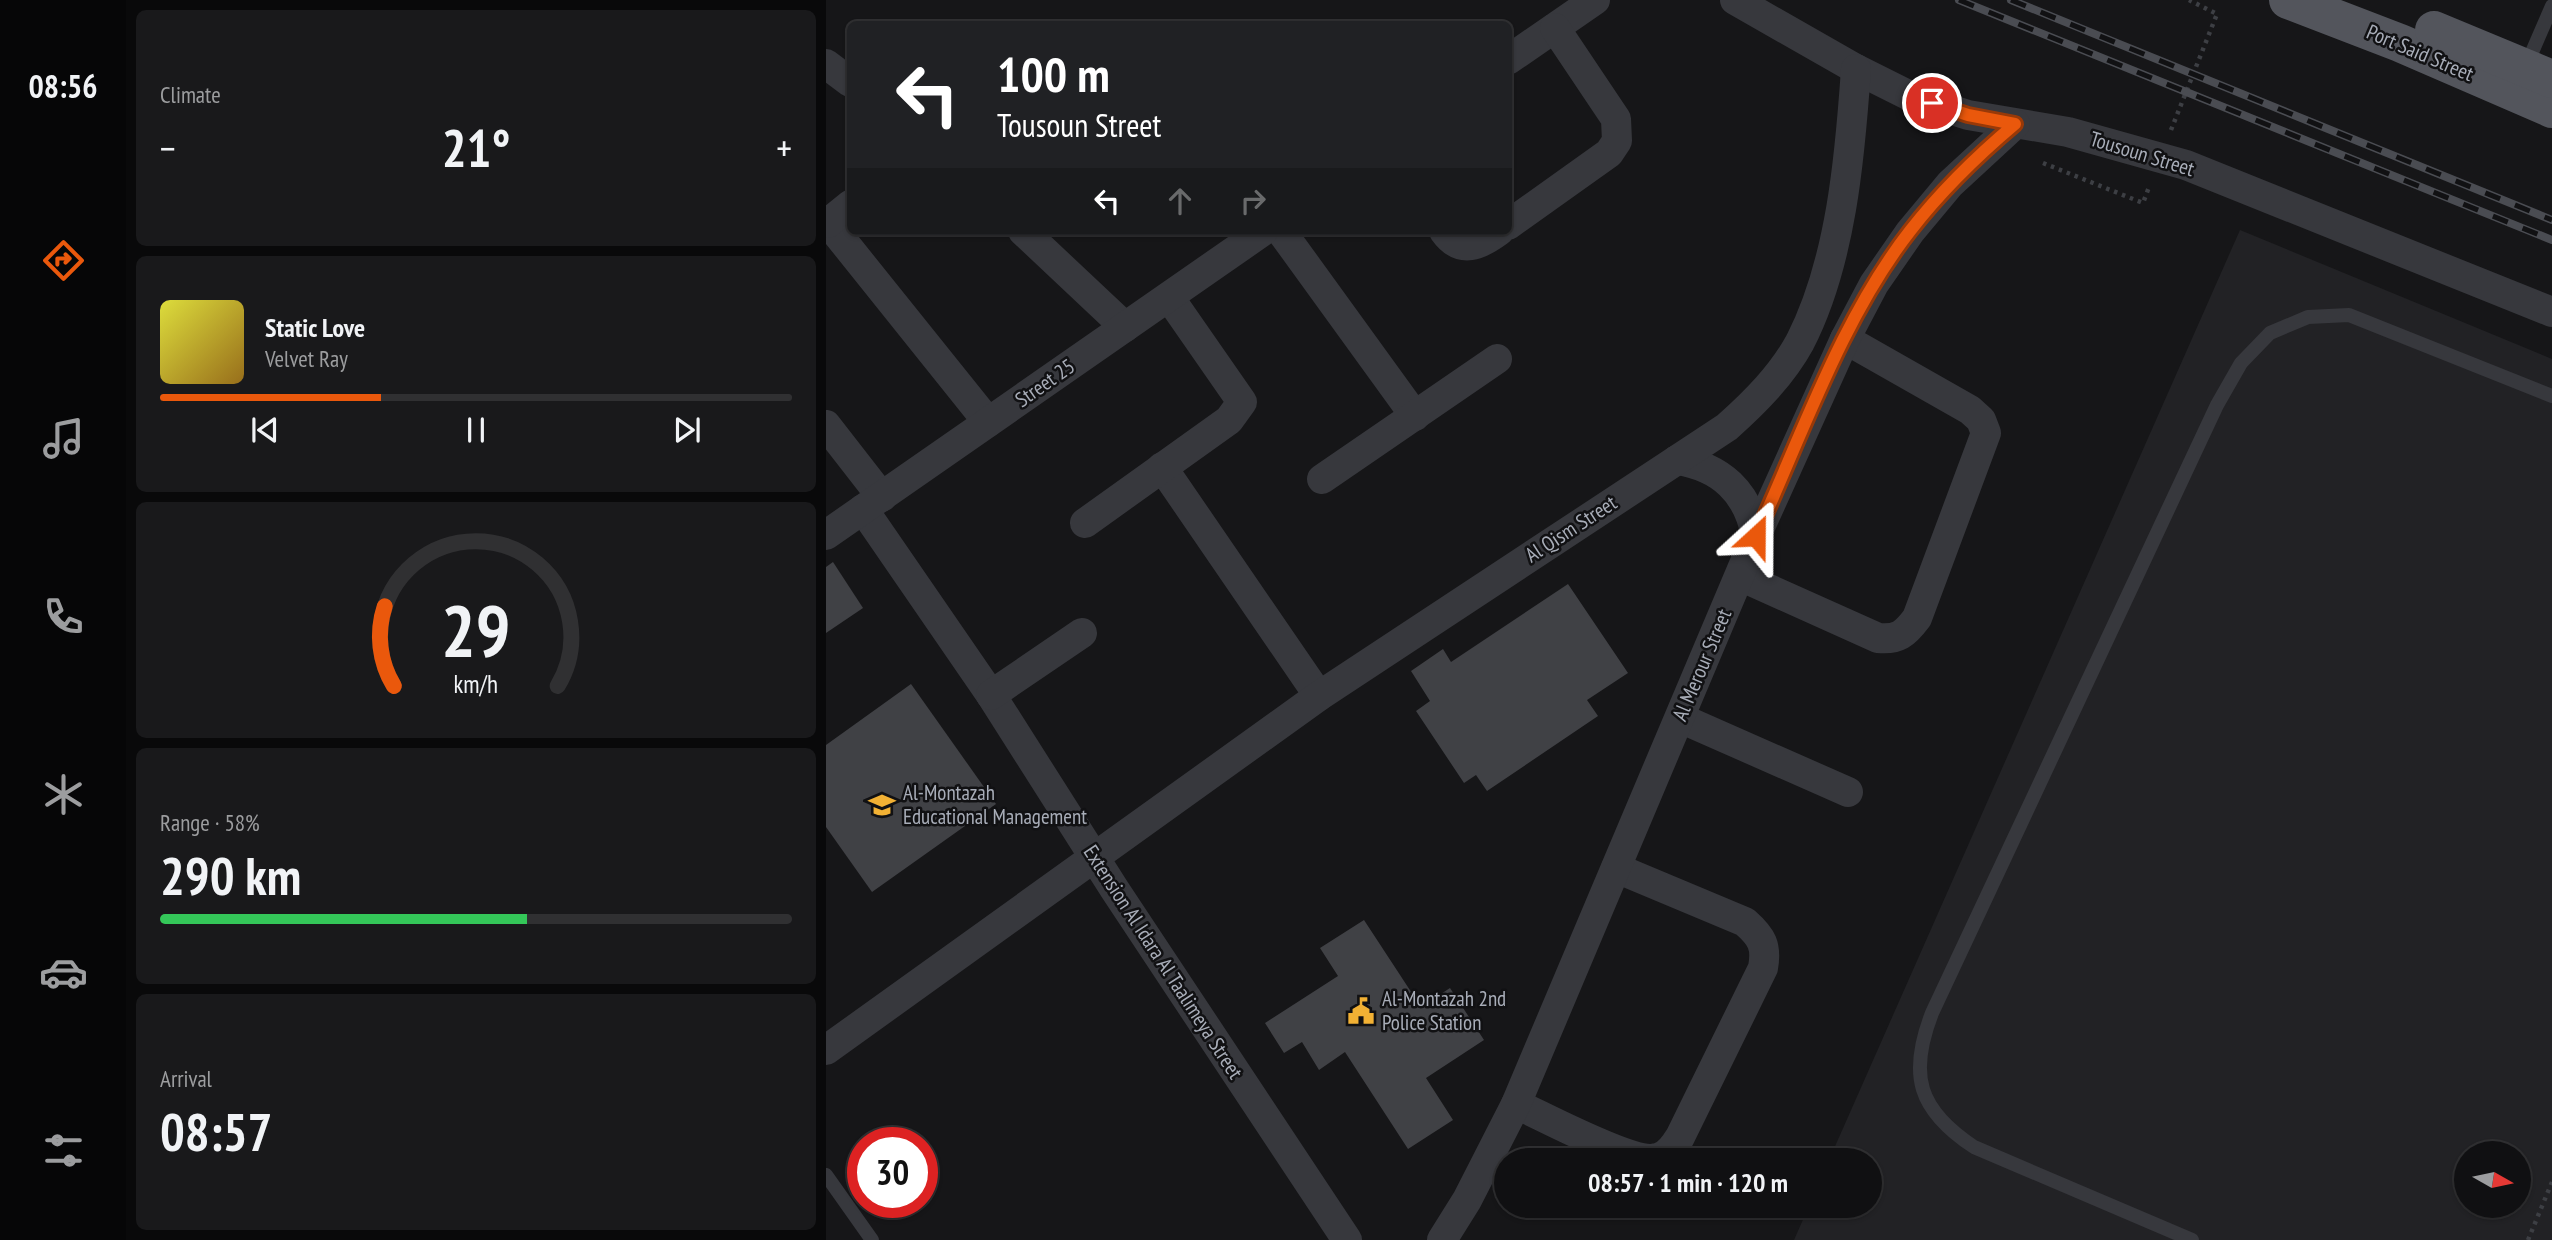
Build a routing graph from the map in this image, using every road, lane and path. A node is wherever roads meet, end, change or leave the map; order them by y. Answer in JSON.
{"nodes":[{"id":1,"x":1595,"y":0,"type":"edge"},
{"id":2,"x":1735,"y":0,"type":"edge"},
{"id":3,"x":2189,"y":0,"type":"edge"},
{"id":4,"x":2288,"y":0,"type":"edge"},
{"id":5,"x":2361,"y":0,"type":"edge"},
{"id":6,"x":2552,"y":6,"type":"edge"},
{"id":7,"x":1555,"y":28,"type":"junction"},
{"id":8,"x":1512,"y":57,"type":"edge"},
{"id":9,"x":826,"y":64,"type":"edge"},
{"id":10,"x":1856,"y":69,"type":"junction"},
{"id":11,"x":847,"y":80,"type":"edge"},
{"id":12,"x":2530,"y":80,"type":"edge"},
{"id":13,"x":2552,"y":109,"type":"edge"},
{"id":14,"x":2015,"y":124,"type":"junction"},
{"id":15,"x":2168,"y":140,"type":"dead end"},
{"id":16,"x":2035,"y":159,"type":"dead end"},
{"id":17,"x":2153,"y":178,"type":"dead end"},
{"id":18,"x":835,"y":216,"type":"edge"},
{"id":19,"x":1512,"y":222,"type":"edge"},
{"id":20,"x":847,"y":232,"type":"edge"},
{"id":21,"x":849,"y":235,"type":"edge"},
{"id":22,"x":1027,"y":235,"type":"edge"},
{"id":23,"x":1257,"y":235,"type":"edge"},
{"id":24,"x":1284,"y":235,"type":"edge"},
{"id":25,"x":1448,"y":235,"type":"edge"},
{"id":26,"x":1493,"y":235,"type":"edge"},
{"id":27,"x":1169,"y":297,"type":"junction"},
{"id":28,"x":2552,"y":312,"type":"edge"},
{"id":29,"x":1125,"y":327,"type":"junction"},
{"id":30,"x":1845,"y":340,"type":"junction"},
{"id":31,"x":1497,"y":359,"type":"dead end"},
{"id":32,"x":2552,"y":396,"type":"edge"},
{"id":33,"x":1415,"y":416,"type":"junction"},
{"id":34,"x":988,"y":422,"type":"junction"},
{"id":35,"x":826,"y":425,"type":"edge"},
{"id":36,"x":1677,"y":460,"type":"junction"},
{"id":37,"x":1162,"y":467,"type":"junction"},
{"id":38,"x":1322,"y":480,"type":"dead end"},
{"id":39,"x":873,"y":503,"type":"junction"},
{"id":40,"x":1085,"y":523,"type":"dead end"},
{"id":41,"x":826,"y":535,"type":"edge"},
{"id":42,"x":1756,"y":536,"type":"junction"},
{"id":43,"x":1740,"y":576,"type":"junction"},
{"id":44,"x":1082,"y":633,"type":"dead end"},
{"id":45,"x":991,"y":695,"type":"junction"},
{"id":46,"x":1319,"y":696,"type":"junction"},
{"id":47,"x":1680,"y":718,"type":"junction"},
{"id":48,"x":1848,"y":792,"type":"dead end"},
{"id":49,"x":1093,"y":856,"type":"junction"},
{"id":50,"x":1616,"y":868,"type":"junction"},
{"id":51,"x":826,"y":1050,"type":"edge"},
{"id":52,"x":1516,"y":1104,"type":"junction"},
{"id":53,"x":826,"y":1175,"type":"edge"},
{"id":54,"x":2552,"y":1182,"type":"edge"},
{"id":55,"x":872,"y":1240,"type":"edge"},
{"id":56,"x":1347,"y":1240,"type":"edge"},
{"id":57,"x":1442,"y":1240,"type":"edge"},
{"id":58,"x":2192,"y":1240,"type":"edge"},
{"id":59,"x":2528,"y":1240,"type":"edge"}],
"edges":[{"from":1,"to":7,"type":"street"},
{"from":2,"to":10,"type":"street","name":"Tousoun Street"},
{"from":3,"to":15,"type":"path"},
{"from":4,"to":12,"type":"main road","name":"Port Said Street"},
{"from":5,"to":12,"type":"main road","name":"Port Said Street"},
{"from":6,"to":12,"type":"lane"},
{"from":7,"to":8,"type":"street"},
{"from":7,"to":19,"type":"street"},
{"from":9,"to":11,"type":"street"},
{"from":10,"to":14,"type":"street","name":"Tousoun Street"},
{"from":10,"to":36,"type":"street","name":"Al Qism Street"},
{"from":12,"to":13,"type":"main road","name":"Port Said Street"},
{"from":14,"to":28,"type":"street","name":"Tousoun Street"},
{"from":14,"to":30,"type":"street","name":"Al Merour Street"},
{"from":16,"to":17,"type":"path"},
{"from":18,"to":20,"type":"street"},
{"from":21,"to":34,"type":"street"},
{"from":22,"to":29,"type":"street"},
{"from":23,"to":27,"type":"street","name":"Street 25"},
{"from":24,"to":33,"type":"street"},
{"from":25,"to":26,"type":"street"},
{"from":27,"to":29,"type":"street","name":"Street 25"},
{"from":27,"to":37,"type":"street"},
{"from":29,"to":34,"type":"street","name":"Street 25"},
{"from":30,"to":42,"type":"street","name":"Al Merour Street"},
{"from":30,"to":43,"type":"street"},
{"from":31,"to":33,"type":"street"},
{"from":32,"to":58,"type":"lane"},
{"from":33,"to":38,"type":"street"},
{"from":34,"to":39,"type":"street","name":"Street 25"},
{"from":35,"to":39,"type":"street","name":"Extension Al Idara Al Taalimeya Street"},
{"from":36,"to":42,"type":"street"},
{"from":36,"to":46,"type":"street","name":"Al Qism Street"},
{"from":37,"to":40,"type":"street"},
{"from":37,"to":46,"type":"street"},
{"from":39,"to":41,"type":"street","name":"Street 25"},
{"from":39,"to":45,"type":"street","name":"Extension Al Idara Al Taalimeya Street"},
{"from":42,"to":43,"type":"street","name":"Al Merour Street"},
{"from":43,"to":47,"type":"street","name":"Al Merour Street"},
{"from":44,"to":45,"type":"street"},
{"from":45,"to":49,"type":"street","name":"Extension Al Idara Al Taalimeya Street"},
{"from":46,"to":49,"type":"street","name":"Al Qism Street"},
{"from":47,"to":48,"type":"street"},
{"from":47,"to":50,"type":"street","name":"Al Merour Street"},
{"from":49,"to":51,"type":"street","name":"Al Qism Street"},
{"from":49,"to":56,"type":"street","name":"Extension Al Idara Al Taalimeya Street"},
{"from":50,"to":52,"type":"street","name":"Al Merour Street"},
{"from":50,"to":52,"type":"street"},
{"from":52,"to":57,"type":"street","name":"Al Merour Street"},
{"from":53,"to":55,"type":"lane"},
{"from":54,"to":59,"type":"path"}]}
